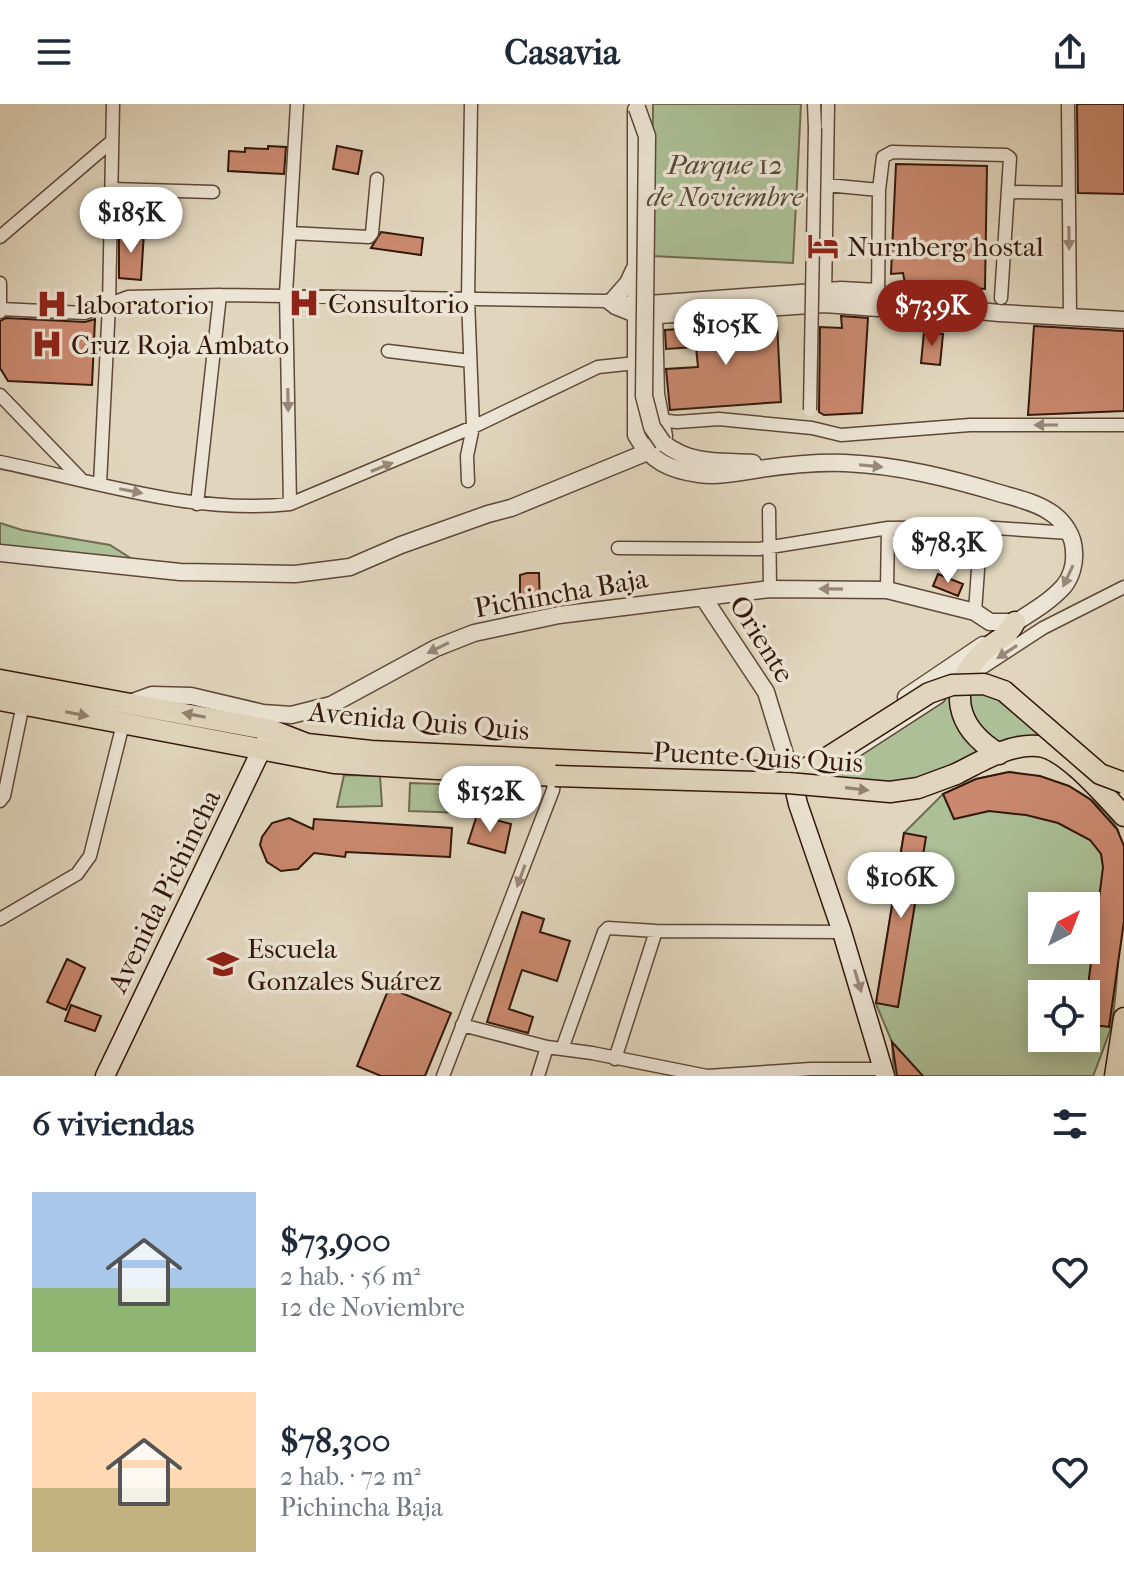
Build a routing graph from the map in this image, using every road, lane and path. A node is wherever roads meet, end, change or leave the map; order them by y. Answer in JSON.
{"nodes":[{"id":1,"x":113,"y":104,"type":"edge"},
{"id":2,"x":297,"y":104,"type":"edge"},
{"id":3,"x":471,"y":104,"type":"edge"},
{"id":4,"x":814,"y":104,"type":"edge"},
{"id":5,"x":828,"y":104,"type":"edge"},
{"id":6,"x":1068,"y":104,"type":"edge"},
{"id":7,"x":637,"y":106,"type":"edge"},
{"id":8,"x":112,"y":141,"type":"junction"},
{"id":9,"x":377,"y":179,"type":"dead end"},
{"id":10,"x":827,"y":185,"type":"junction"},
{"id":11,"x":111,"y":189,"type":"junction"},
{"id":12,"x":879,"y":190,"type":"junction"},
{"id":13,"x":213,"y":192,"type":"dead end"},
{"id":14,"x":1010,"y":192,"type":"junction"},
{"id":15,"x":1068,"y":193,"type":"junction"},
{"id":16,"x":290,"y":233,"type":"junction"},
{"id":17,"x":0,"y":237,"type":"edge"},
{"id":18,"x":634,"y":269,"type":"junction"},
{"id":19,"x":0,"y":283,"type":"edge"},
{"id":20,"x":286,"y":294,"type":"junction"},
{"id":21,"x":220,"y":295,"type":"junction"},
{"id":22,"x":825,"y":298,"type":"junction"},
{"id":23,"x":1001,"y":298,"type":"dead end"},
{"id":24,"x":468,"y":299,"type":"junction"},
{"id":25,"x":610,"y":300,"type":"junction"},
{"id":26,"x":883,"y":301,"type":"junction"},
{"id":27,"x":109,"y":305,"type":"junction"},
{"id":28,"x":0,"y":311,"type":"edge"},
{"id":29,"x":635,"y":311,"type":"junction"},
{"id":30,"x":654,"y":315,"type":"junction"},
{"id":31,"x":1070,"y":315,"type":"junction"},
{"id":32,"x":1124,"y":320,"type":"edge"},
{"id":33,"x":388,"y":351,"type":"dead end"},
{"id":34,"x":470,"y":361,"type":"junction"},
{"id":35,"x":636,"y":363,"type":"junction"},
{"id":36,"x":0,"y":395,"type":"edge"},
{"id":37,"x":1124,"y":425,"type":"edge"},
{"id":38,"x":473,"y":427,"type":"junction"},
{"id":39,"x":812,"y":428,"type":"junction"},
{"id":40,"x":662,"y":433,"type":"junction"},
{"id":41,"x":636,"y":435,"type":"junction"},
{"id":42,"x":645,"y":453,"type":"junction"},
{"id":43,"x":0,"y":462,"type":"edge"},
{"id":44,"x":793,"y":465,"type":"junction"},
{"id":45,"x":603,"y":470,"type":"junction"},
{"id":46,"x":80,"y":478,"type":"junction"},
{"id":47,"x":468,"y":481,"type":"dead end"},
{"id":48,"x":100,"y":484,"type":"junction"},
{"id":49,"x":197,"y":504,"type":"junction"},
{"id":50,"x":290,"y":504,"type":"junction"},
{"id":51,"x":769,"y":510,"type":"dead end"},
{"id":52,"x":981,"y":527,"type":"junction"},
{"id":53,"x":888,"y":528,"type":"junction"},
{"id":54,"x":1069,"y":533,"type":"junction"},
{"id":55,"x":618,"y":548,"type":"dead end"},
{"id":56,"x":769,"y":548,"type":"junction"},
{"id":57,"x":0,"y":553,"type":"edge"},
{"id":58,"x":1124,"y":587,"type":"edge"},
{"id":59,"x":770,"y":589,"type":"junction"},
{"id":60,"x":887,"y":590,"type":"junction"},
{"id":61,"x":703,"y":597,"type":"junction"},
{"id":62,"x":975,"y":612,"type":"junction"},
{"id":63,"x":1015,"y":622,"type":"junction"},
{"id":64,"x":0,"y":680,"type":"edge"},
{"id":65,"x":962,"y":681,"type":"junction"},
{"id":66,"x":0,"y":700,"type":"edge"},
{"id":67,"x":130,"y":703,"type":"junction"},
{"id":68,"x":23,"y":704,"type":"junction"},
{"id":69,"x":123,"y":723,"type":"junction"},
{"id":70,"x":271,"y":730,"type":"junction"},
{"id":71,"x":262,"y":751,"type":"junction"},
{"id":72,"x":999,"y":754,"type":"junction"},
{"id":73,"x":555,"y":776,"type":"junction"},
{"id":74,"x":793,"y":781,"type":"junction"},
{"id":75,"x":1124,"y":783,"type":"edge"},
{"id":76,"x":0,"y":801,"type":"edge"},
{"id":77,"x":1124,"y":816,"type":"edge"},
{"id":78,"x":1,"y":915,"type":"edge"},
{"id":79,"x":656,"y":931,"type":"junction"},
{"id":80,"x":842,"y":932,"type":"junction"},
{"id":81,"x":1124,"y":1018,"type":"edge"},
{"id":82,"x":462,"y":1025,"type":"junction"},
{"id":83,"x":547,"y":1047,"type":"junction"},
{"id":84,"x":562,"y":1049,"type":"junction"},
{"id":85,"x":615,"y":1059,"type":"junction"},
{"id":86,"x":884,"y":1072,"type":"edge"},
{"id":87,"x":105,"y":1076,"type":"edge"},
{"id":88,"x":443,"y":1076,"type":"edge"},
{"id":89,"x":538,"y":1076,"type":"edge"},
{"id":90,"x":707,"y":1076,"type":"edge"},
{"id":91,"x":1115,"y":1076,"type":"edge"}],
"edges":[{"from":1,"to":8,"type":"street"},
{"from":2,"to":16,"type":"street"},
{"from":3,"to":24,"type":"street"},
{"from":4,"to":39,"type":"street","bridge":true},
{"from":5,"to":10,"type":"street"},
{"from":6,"to":15,"type":"street"},
{"from":7,"to":18,"type":"street"},
{"from":7,"to":40,"type":"street","bridge":true},
{"from":8,"to":11,"type":"street"},
{"from":8,"to":17,"type":"street"},
{"from":9,"to":16,"type":"street"},
{"from":10,"to":12,"type":"street"},
{"from":10,"to":22,"type":"street"},
{"from":11,"to":13,"type":"street"},
{"from":11,"to":27,"type":"street"},
{"from":12,"to":14,"type":"street"},
{"from":12,"to":26,"type":"street"},
{"from":14,"to":15,"type":"street"},
{"from":14,"to":23,"type":"street"},
{"from":15,"to":31,"type":"street","one_way":true},
{"from":16,"to":20,"type":"street"},
{"from":18,"to":25,"type":"street"},
{"from":18,"to":29,"type":"street"},
{"from":19,"to":28,"type":"street"},
{"from":20,"to":21,"type":"street"},
{"from":20,"to":24,"type":"street"},
{"from":20,"to":50,"type":"street","one_way":true},
{"from":21,"to":27,"type":"street"},
{"from":21,"to":49,"type":"street"},
{"from":22,"to":26,"type":"street"},
{"from":22,"to":29,"type":"street"},
{"from":22,"to":30,"type":"street"},
{"from":24,"to":25,"type":"street"},
{"from":24,"to":34,"type":"street"},
{"from":25,"to":29,"type":"street"},
{"from":26,"to":31,"type":"street"},
{"from":27,"to":28,"type":"street"},
{"from":27,"to":48,"type":"street"},
{"from":29,"to":30,"type":"street"},
{"from":29,"to":35,"type":"street"},
{"from":30,"to":40,"type":"street"},
{"from":31,"to":32,"type":"street"},
{"from":33,"to":34,"type":"street"},
{"from":34,"to":38,"type":"street"},
{"from":35,"to":38,"type":"street"},
{"from":35,"to":41,"type":"street"},
{"from":36,"to":46,"type":"street"},
{"from":37,"to":39,"type":"street","one_way":true},
{"from":38,"to":47,"type":"street"},
{"from":50,"to":38,"type":"street","one_way":true},
{"from":39,"to":40,"type":"street"},
{"from":40,"to":41,"type":"street"},
{"from":40,"to":42,"type":"street"},
{"from":40,"to":44,"type":"street"},
{"from":41,"to":42,"type":"street"},
{"from":41,"to":45,"type":"street"},
{"from":42,"to":44,"type":"street"},
{"from":42,"to":45,"type":"street"},
{"from":43,"to":46,"type":"street"},
{"from":44,"to":54,"type":"street","one_way":true},
{"from":45,"to":57,"type":"street"},
{"from":46,"to":48,"type":"street"},
{"from":48,"to":49,"type":"street","one_way":true},
{"from":49,"to":50,"type":"street"},
{"from":51,"to":56,"type":"street"},
{"from":52,"to":53,"type":"street"},
{"from":52,"to":54,"type":"street"},
{"from":52,"to":62,"type":"street"},
{"from":53,"to":56,"type":"street"},
{"from":53,"to":60,"type":"street"},
{"from":54,"to":63,"type":"street","one_way":true},
{"from":55,"to":56,"type":"street"},
{"from":56,"to":59,"type":"street"},
{"from":58,"to":65,"type":"street","one_way":true},
{"from":60,"to":59,"type":"street","name":"Pichincha Baja","one_way":true},
{"from":59,"to":61,"type":"street","name":"Pichincha Baja"},
{"from":60,"to":62,"type":"street","name":"Pichincha Baja"},
{"from":61,"to":67,"type":"street","name":"Pichincha Baja","one_way":true},
{"from":61,"to":74,"type":"street","name":"Oriente"},
{"from":62,"to":63,"type":"street","name":"Pichincha Baja"},
{"from":63,"to":65,"type":"main road"},
{"from":63,"to":74,"type":"street"},
{"from":64,"to":67,"type":"main road","name":"Avenida Quis Quis"},
{"from":65,"to":72,"type":"main road"},
{"from":65,"to":74,"type":"street"},
{"from":66,"to":68,"type":"main road","name":"Avenida Quis Quis"},
{"from":67,"to":69,"type":"street"},
{"from":70,"to":67,"type":"main road","name":"Avenida Quis Quis","one_way":true},
{"from":68,"to":69,"type":"main road","name":"Avenida Quis Quis","one_way":true},
{"from":68,"to":76,"type":"street"},
{"from":69,"to":71,"type":"main road","name":"Avenida Quis Quis"},
{"from":69,"to":78,"type":"street"},
{"from":70,"to":71,"type":"main road","name":"Avenida Pichincha"},
{"from":70,"to":74,"type":"main road","name":"Avenida Quis Quis"},
{"from":71,"to":73,"type":"main road","name":"Avenida Quis Quis"},
{"from":71,"to":87,"type":"main road","name":"Avenida Pichincha"},
{"from":73,"to":72,"type":"main road","name":"Puente Quis Quis","one_way":true,"bridge":true},
{"from":72,"to":77,"type":"main road","name":"Puente Quis Quis"},
{"from":73,"to":82,"type":"street","one_way":true},
{"from":74,"to":75,"type":"main road","bridge":true},
{"from":74,"to":80,"type":"main road","name":"Oriente"},
{"from":79,"to":80,"type":"street"},
{"from":79,"to":84,"type":"street"},
{"from":79,"to":85,"type":"street"},
{"from":80,"to":86,"type":"main road","name":"Oriente","one_way":true},
{"from":81,"to":91,"type":"main road"},
{"from":82,"to":83,"type":"street"},
{"from":82,"to":88,"type":"street"},
{"from":83,"to":84,"type":"street"},
{"from":83,"to":89,"type":"street"},
{"from":84,"to":85,"type":"street"},
{"from":85,"to":90,"type":"street"},
{"from":86,"to":90,"type":"street"}]}
